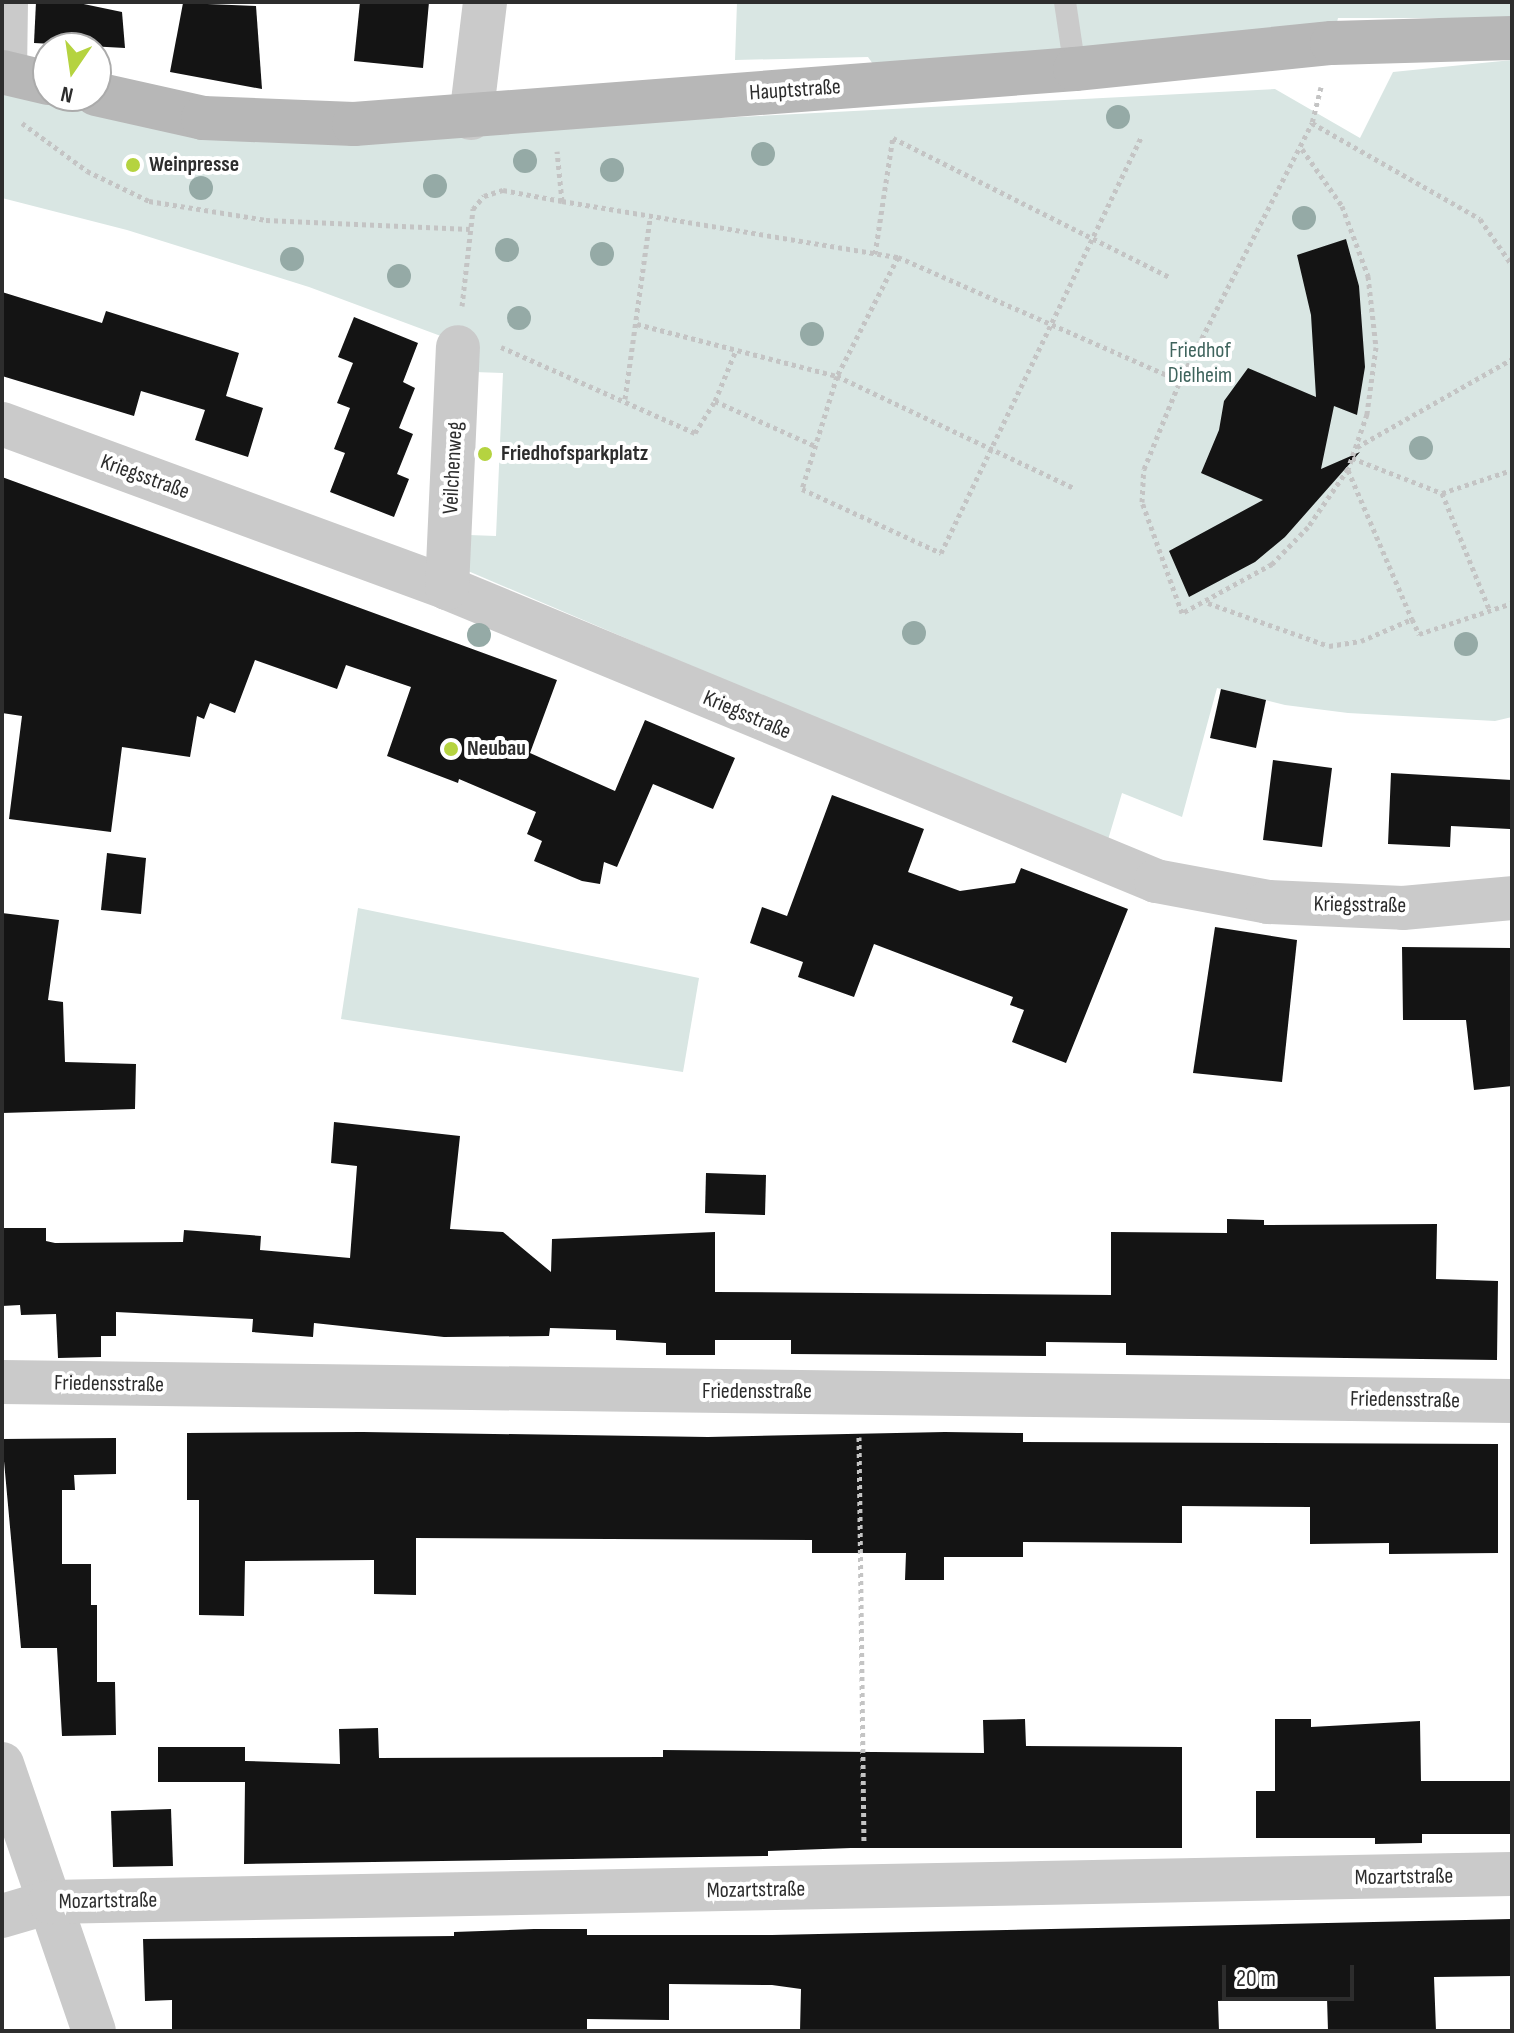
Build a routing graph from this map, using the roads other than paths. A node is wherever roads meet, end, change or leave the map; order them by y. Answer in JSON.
{"nodes":[{"id":1,"x":6,"y":2,"type":"edge"},
{"id":2,"x":485,"y":2,"type":"edge"},
{"id":3,"x":1065,"y":2,"type":"edge"},
{"id":4,"x":1504,"y":38,"type":"edge"},
{"id":5,"x":1075,"y":69,"type":"junction"},
{"id":6,"x":4,"y":73,"type":"edge"},
{"id":7,"x":32,"y":79,"type":"edge"},
{"id":8,"x":112,"y":98,"type":"edge"},
{"id":9,"x":471,"y":118,"type":"junction"},
{"id":10,"x":459,"y":339,"type":"road end"},
{"id":11,"x":2,"y":424,"type":"edge"},
{"id":12,"x":447,"y":588,"type":"junction"},
{"id":13,"x":1512,"y":898,"type":"edge"},
{"id":14,"x":2,"y":1382,"type":"edge"},
{"id":15,"x":1512,"y":1401,"type":"edge"},
{"id":16,"x":2,"y":1764,"type":"edge"},
{"id":17,"x":1512,"y":1874,"type":"edge"},
{"id":18,"x":50,"y":1902,"type":"junction"},
{"id":19,"x":2,"y":1916,"type":"edge"},
{"id":20,"x":94,"y":2031,"type":"edge"}],
"edges":[{"from":1,"to":6,"type":"street"},
{"from":2,"to":9,"type":"street"},
{"from":3,"to":5,"type":"lane"},
{"from":4,"to":5,"type":"street","name":"Hauptstraße"},
{"from":5,"to":9,"type":"street","name":"Hauptstraße"},
{"from":6,"to":7,"type":"street"},
{"from":8,"to":9,"type":"street","name":"Hauptstraße"},
{"from":10,"to":12,"type":"street","name":"Veilchenweg"},
{"from":11,"to":12,"type":"street","name":"Kriegsstraße"},
{"from":12,"to":13,"type":"street","name":"Kriegsstraße"},
{"from":14,"to":15,"type":"street","name":"Friedensstraße"},
{"from":16,"to":18,"type":"street"},
{"from":17,"to":18,"type":"street","name":"Mozartstraße"},
{"from":18,"to":19,"type":"street","name":"Mozartstraße"},
{"from":18,"to":20,"type":"street"}]}
